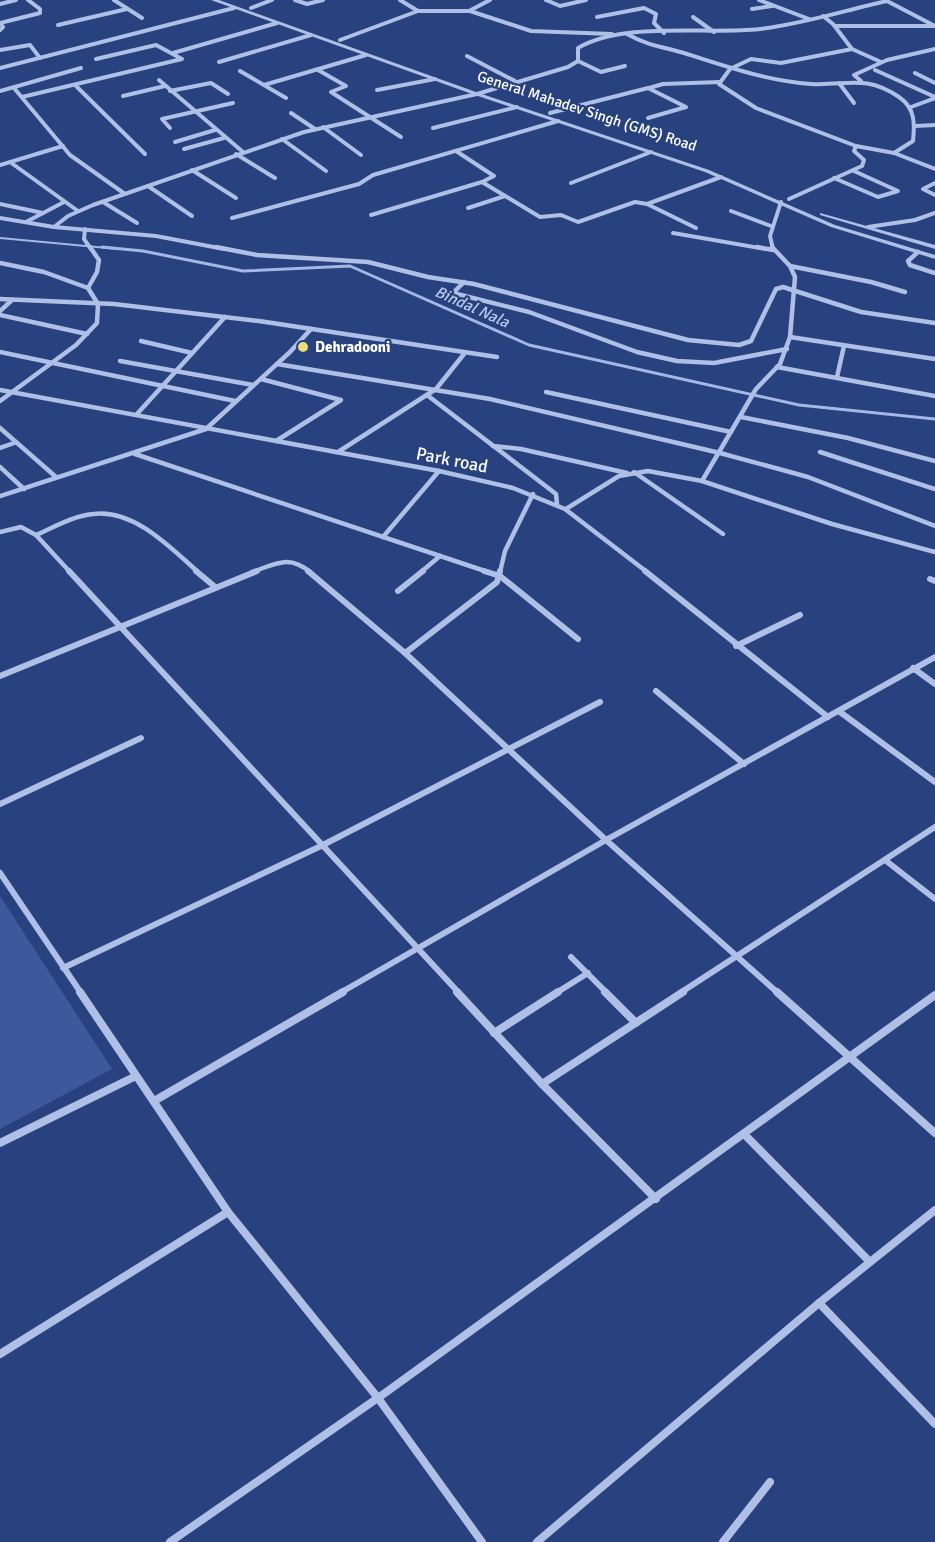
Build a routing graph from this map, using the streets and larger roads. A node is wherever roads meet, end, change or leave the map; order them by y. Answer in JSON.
{"nodes":[{"id":1,"x":16,"y":0,"type":"edge"},
{"id":2,"x":28,"y":0,"type":"edge"},
{"id":3,"x":114,"y":0,"type":"edge"},
{"id":4,"x":213,"y":0,"type":"edge"},
{"id":5,"x":229,"y":0,"type":"edge"},
{"id":6,"x":272,"y":0,"type":"edge"},
{"id":7,"x":295,"y":0,"type":"edge"},
{"id":8,"x":323,"y":0,"type":"edge"},
{"id":9,"x":399,"y":0,"type":"edge"},
{"id":10,"x":490,"y":0,"type":"edge"},
{"id":11,"x":546,"y":0,"type":"edge"},
{"id":12,"x":586,"y":0,"type":"edge"},
{"id":13,"x":759,"y":0,"type":"edge"},
{"id":14,"x":0,"y":4,"type":"edge"},
{"id":15,"x":773,"y":6,"type":"junction"},
{"id":16,"x":234,"y":8,"type":"junction"},
{"id":17,"x":251,"y":8,"type":"junction"},
{"id":18,"x":127,"y":9,"type":"junction"},
{"id":19,"x":752,"y":9,"type":"dead end"},
{"id":20,"x":418,"y":11,"type":"junction"},
{"id":21,"x":470,"y":11,"type":"junction"},
{"id":22,"x":824,"y":16,"type":"junction"},
{"id":23,"x":597,"y":17,"type":"dead end"},
{"id":24,"x":693,"y":17,"type":"dead end"},
{"id":25,"x":142,"y":18,"type":"dead end"},
{"id":26,"x":809,"y":19,"type":"junction"},
{"id":27,"x":0,"y":23,"type":"edge"},
{"id":28,"x":277,"y":23,"type":"junction"},
{"id":29,"x":58,"y":25,"type":"dead end"},
{"id":30,"x":835,"y":26,"type":"junction"},
{"id":31,"x":935,"y":26,"type":"edge"},
{"id":32,"x":0,"y":30,"type":"edge"},
{"id":33,"x":715,"y":32,"type":"junction"},
{"id":34,"x":665,"y":33,"type":"junction"},
{"id":35,"x":617,"y":34,"type":"junction"},
{"id":36,"x":627,"y":34,"type":"junction"},
{"id":37,"x":311,"y":35,"type":"junction"},
{"id":38,"x":340,"y":40,"type":"junction"},
{"id":39,"x":852,"y":49,"type":"junction"},
{"id":40,"x":935,"y":49,"type":"edge"},
{"id":41,"x":0,"y":50,"type":"edge"},
{"id":42,"x":174,"y":53,"type":"junction"},
{"id":43,"x":366,"y":55,"type":"junction"},
{"id":44,"x":467,"y":56,"type":"dead end"},
{"id":45,"x":40,"y":58,"type":"junction"},
{"id":46,"x":96,"y":59,"type":"dead end"},
{"id":47,"x":578,"y":61,"type":"junction"},
{"id":48,"x":219,"y":62,"type":"dead end"},
{"id":49,"x":881,"y":62,"type":"junction"},
{"id":50,"x":625,"y":66,"type":"dead end"},
{"id":51,"x":0,"y":68,"type":"edge"},
{"id":52,"x":81,"y":68,"type":"dead end"},
{"id":53,"x":730,"y":69,"type":"junction"},
{"id":54,"x":318,"y":70,"type":"junction"},
{"id":55,"x":875,"y":70,"type":"dead end"},
{"id":56,"x":240,"y":71,"type":"dead end"},
{"id":57,"x":915,"y":73,"type":"dead end"},
{"id":58,"x":435,"y":79,"type":"junction"},
{"id":59,"x":159,"y":80,"type":"dead end"},
{"id":60,"x":515,"y":81,"type":"junction"},
{"id":61,"x":861,"y":81,"type":"junction"},
{"id":62,"x":720,"y":82,"type":"junction"},
{"id":63,"x":935,"y":83,"type":"edge"},
{"id":64,"x":839,"y":84,"type":"junction"},
{"id":65,"x":264,"y":85,"type":"junction"},
{"id":66,"x":76,"y":86,"type":"junction"},
{"id":67,"x":165,"y":86,"type":"junction"},
{"id":68,"x":14,"y":87,"type":"junction"},
{"id":69,"x":648,"y":88,"type":"junction"},
{"id":70,"x":935,"y":88,"type":"edge"},
{"id":71,"x":377,"y":90,"type":"dead end"},
{"id":72,"x":170,"y":91,"type":"junction"},
{"id":73,"x":0,"y":92,"type":"edge"},
{"id":74,"x":480,"y":92,"type":"junction"},
{"id":75,"x":228,"y":94,"type":"dead end"},
{"id":76,"x":929,"y":95,"type":"junction"},
{"id":77,"x":123,"y":96,"type":"dead end"},
{"id":78,"x":22,"y":97,"type":"junction"},
{"id":79,"x":286,"y":98,"type":"dead end"},
{"id":80,"x":935,"y":98,"type":"edge"},
{"id":81,"x":233,"y":103,"type":"dead end"},
{"id":82,"x":854,"y":103,"type":"dead end"},
{"id":83,"x":517,"y":107,"type":"junction"},
{"id":84,"x":911,"y":107,"type":"junction"},
{"id":85,"x":193,"y":112,"type":"junction"},
{"id":86,"x":291,"y":113,"type":"dead end"},
{"id":87,"x":550,"y":113,"type":"junction"},
{"id":88,"x":367,"y":116,"type":"junction"},
{"id":89,"x":648,"y":118,"type":"dead end"},
{"id":90,"x":558,"y":121,"type":"junction"},
{"id":91,"x":935,"y":125,"type":"edge"},
{"id":92,"x":915,"y":126,"type":"junction"},
{"id":93,"x":323,"y":127,"type":"junction"},
{"id":94,"x":170,"y":128,"type":"dead end"},
{"id":95,"x":433,"y":128,"type":"dead end"},
{"id":96,"x":315,"y":129,"type":"junction"},
{"id":97,"x":215,"y":130,"type":"junction"},
{"id":98,"x":401,"y":137,"type":"dead end"},
{"id":99,"x":224,"y":138,"type":"junction"},
{"id":100,"x":282,"y":139,"type":"junction"},
{"id":101,"x":175,"y":142,"type":"dead end"},
{"id":102,"x":63,"y":146,"type":"junction"},
{"id":103,"x":856,"y":146,"type":"junction"},
{"id":104,"x":184,"y":149,"type":"dead end"},
{"id":105,"x":456,"y":151,"type":"junction"},
{"id":106,"x":243,"y":152,"type":"junction"},
{"id":107,"x":651,"y":152,"type":"junction"},
{"id":108,"x":894,"y":153,"type":"junction"},
{"id":109,"x":145,"y":154,"type":"dead end"},
{"id":110,"x":236,"y":154,"type":"junction"},
{"id":111,"x":361,"y":156,"type":"dead end"},
{"id":112,"x":10,"y":162,"type":"junction"},
{"id":113,"x":0,"y":165,"type":"edge"},
{"id":114,"x":935,"y":169,"type":"edge"},
{"id":115,"x":192,"y":170,"type":"junction"},
{"id":116,"x":326,"y":171,"type":"dead end"},
{"id":117,"x":854,"y":171,"type":"junction"},
{"id":118,"x":721,"y":177,"type":"junction"},
{"id":119,"x":274,"y":178,"type":"dead end"},
{"id":120,"x":834,"y":178,"type":"junction"},
{"id":121,"x":482,"y":182,"type":"junction"},
{"id":122,"x":571,"y":183,"type":"dead end"},
{"id":123,"x":935,"y":183,"type":"edge"},
{"id":124,"x":148,"y":186,"type":"junction"},
{"id":125,"x":125,"y":194,"type":"junction"},
{"id":126,"x":935,"y":195,"type":"edge"},
{"id":127,"x":505,"y":196,"type":"junction"},
{"id":128,"x":236,"y":198,"type":"dead end"},
{"id":129,"x":789,"y":199,"type":"junction"},
{"id":130,"x":64,"y":201,"type":"junction"},
{"id":131,"x":103,"y":202,"type":"junction"},
{"id":132,"x":781,"y":202,"type":"junction"},
{"id":133,"x":0,"y":204,"type":"edge"},
{"id":134,"x":647,"y":204,"type":"junction"},
{"id":135,"x":468,"y":208,"type":"dead end"},
{"id":136,"x":78,"y":211,"type":"junction"},
{"id":137,"x":731,"y":211,"type":"dead end"},
{"id":138,"x":43,"y":213,"type":"junction"},
{"id":139,"x":935,"y":213,"type":"edge"},
{"id":140,"x":371,"y":215,"type":"dead end"},
{"id":141,"x":192,"y":216,"type":"dead end"},
{"id":142,"x":0,"y":218,"type":"edge"},
{"id":143,"x":232,"y":218,"type":"dead end"},
{"id":144,"x":826,"y":219,"type":"junction"},
{"id":145,"x":26,"y":222,"type":"junction"},
{"id":146,"x":137,"y":223,"type":"dead end"},
{"id":147,"x":771,"y":226,"type":"junction"},
{"id":148,"x":54,"y":227,"type":"junction"},
{"id":149,"x":867,"y":227,"type":"junction"},
{"id":150,"x":696,"y":228,"type":"dead end"},
{"id":151,"x":85,"y":229,"type":"junction"},
{"id":152,"x":673,"y":233,"type":"dead end"},
{"id":153,"x":773,"y":250,"type":"junction"},
{"id":154,"x":935,"y":251,"type":"edge"},
{"id":155,"x":918,"y":252,"type":"junction"},
{"id":156,"x":0,"y":263,"type":"edge"},
{"id":157,"x":790,"y":266,"type":"junction"},
{"id":158,"x":935,"y":273,"type":"edge"},
{"id":159,"x":465,"y":282,"type":"junction"},
{"id":160,"x":88,"y":288,"type":"junction"},
{"id":161,"x":792,"y":290,"type":"junction"},
{"id":162,"x":905,"y":292,"type":"dead end"},
{"id":163,"x":0,"y":299,"type":"edge"},
{"id":164,"x":12,"y":300,"type":"junction"},
{"id":165,"x":98,"y":304,"type":"junction"},
{"id":166,"x":0,"y":313,"type":"edge"},
{"id":167,"x":225,"y":317,"type":"junction"},
{"id":168,"x":935,"y":323,"type":"edge"},
{"id":169,"x":311,"y":328,"type":"junction"},
{"id":170,"x":87,"y":334,"type":"junction"},
{"id":171,"x":790,"y":338,"type":"junction"},
{"id":172,"x":141,"y":341,"type":"dead end"},
{"id":173,"x":844,"y":346,"type":"junction"},
{"id":174,"x":787,"y":349,"type":"junction"},
{"id":175,"x":0,"y":352,"type":"edge"},
{"id":176,"x":192,"y":353,"type":"junction"},
{"id":177,"x":464,"y":354,"type":"junction"},
{"id":178,"x":497,"y":357,"type":"dead end"},
{"id":179,"x":935,"y":359,"type":"edge"},
{"id":180,"x":120,"y":361,"type":"dead end"},
{"id":181,"x":51,"y":363,"type":"junction"},
{"id":182,"x":277,"y":364,"type":"junction"},
{"id":183,"x":777,"y":367,"type":"junction"},
{"id":184,"x":176,"y":371,"type":"junction"},
{"id":185,"x":837,"y":377,"type":"junction"},
{"id":186,"x":261,"y":380,"type":"junction"},
{"id":187,"x":253,"y":385,"type":"junction"},
{"id":188,"x":162,"y":387,"type":"junction"},
{"id":189,"x":436,"y":389,"type":"junction"},
{"id":190,"x":0,"y":390,"type":"edge"},
{"id":191,"x":14,"y":392,"type":"junction"},
{"id":192,"x":546,"y":392,"type":"dead end"},
{"id":193,"x":427,"y":395,"type":"junction"},
{"id":194,"x":935,"y":396,"type":"edge"},
{"id":195,"x":235,"y":401,"type":"junction"},
{"id":196,"x":0,"y":402,"type":"edge"},
{"id":197,"x":137,"y":414,"type":"junction"},
{"id":198,"x":741,"y":417,"type":"junction"},
{"id":199,"x":0,"y":428,"type":"edge"},
{"id":200,"x":206,"y":429,"type":"junction"},
{"id":201,"x":731,"y":432,"type":"junction"},
{"id":202,"x":276,"y":441,"type":"junction"},
{"id":203,"x":14,"y":443,"type":"junction"},
{"id":204,"x":492,"y":446,"type":"junction"},
{"id":205,"x":0,"y":448,"type":"edge"},
{"id":206,"x":337,"y":452,"type":"junction"},
{"id":207,"x":820,"y":452,"type":"dead end"},
{"id":208,"x":720,"y":453,"type":"junction"},
{"id":209,"x":135,"y":454,"type":"junction"},
{"id":210,"x":935,"y":461,"type":"edge"},
{"id":211,"x":0,"y":467,"type":"edge"},
{"id":212,"x":439,"y":471,"type":"junction"},
{"id":213,"x":630,"y":472,"type":"junction"},
{"id":214,"x":56,"y":477,"type":"junction"},
{"id":215,"x":702,"y":482,"type":"junction"},
{"id":216,"x":24,"y":489,"type":"junction"},
{"id":217,"x":935,"y":489,"type":"edge"},
{"id":218,"x":533,"y":494,"type":"junction"},
{"id":219,"x":0,"y":496,"type":"edge"},
{"id":220,"x":557,"y":504,"type":"junction"},
{"id":221,"x":566,"y":508,"type":"junction"},
{"id":222,"x":935,"y":526,"type":"edge"},
{"id":223,"x":0,"y":532,"type":"edge"},
{"id":224,"x":723,"y":534,"type":"dead end"},
{"id":225,"x":36,"y":535,"type":"junction"},
{"id":226,"x":383,"y":537,"type":"junction"},
{"id":227,"x":935,"y":552,"type":"edge"},
{"id":228,"x":440,"y":556,"type":"junction"},
{"id":229,"x":500,"y":576,"type":"junction"},
{"id":230,"x":214,"y":586,"type":"junction"},
{"id":231,"x":398,"y":591,"type":"dead end"},
{"id":232,"x":800,"y":615,"type":"dead end"},
{"id":233,"x":119,"y":626,"type":"junction"},
{"id":234,"x":578,"y":639,"type":"dead end"},
{"id":235,"x":736,"y":646,"type":"junction"},
{"id":236,"x":405,"y":653,"type":"junction"},
{"id":237,"x":935,"y":657,"type":"edge"},
{"id":238,"x":913,"y":668,"type":"junction"},
{"id":239,"x":0,"y":676,"type":"edge"},
{"id":240,"x":935,"y":684,"type":"edge"},
{"id":241,"x":656,"y":691,"type":"dead end"},
{"id":242,"x":600,"y":702,"type":"dead end"},
{"id":243,"x":840,"y":712,"type":"junction"},
{"id":244,"x":828,"y":717,"type":"junction"},
{"id":245,"x":141,"y":738,"type":"dead end"},
{"id":246,"x":509,"y":750,"type":"junction"},
{"id":247,"x":744,"y":764,"type":"junction"},
{"id":248,"x":935,"y":782,"type":"edge"},
{"id":249,"x":0,"y":804,"type":"edge"},
{"id":250,"x":935,"y":827,"type":"edge"},
{"id":251,"x":606,"y":840,"type":"junction"},
{"id":252,"x":321,"y":846,"type":"junction"},
{"id":253,"x":885,"y":860,"type":"junction"},
{"id":254,"x":0,"y":873,"type":"edge"},
{"id":255,"x":935,"y":899,"type":"edge"},
{"id":256,"x":417,"y":950,"type":"junction"},
{"id":257,"x":572,"y":957,"type":"dead end"},
{"id":258,"x":737,"y":958,"type":"junction"},
{"id":259,"x":63,"y":968,"type":"junction"},
{"id":260,"x":588,"y":973,"type":"junction"},
{"id":261,"x":935,"y":995,"type":"edge"},
{"id":262,"x":636,"y":1023,"type":"junction"},
{"id":263,"x":494,"y":1033,"type":"junction"},
{"id":264,"x":849,"y":1055,"type":"junction"},
{"id":265,"x":136,"y":1076,"type":"junction"},
{"id":266,"x":542,"y":1084,"type":"junction"},
{"id":267,"x":154,"y":1101,"type":"junction"},
{"id":268,"x":935,"y":1133,"type":"edge"},
{"id":269,"x":744,"y":1134,"type":"junction"},
{"id":270,"x":0,"y":1143,"type":"edge"},
{"id":271,"x":656,"y":1199,"type":"junction"},
{"id":272,"x":935,"y":1210,"type":"edge"},
{"id":273,"x":228,"y":1212,"type":"junction"},
{"id":274,"x":870,"y":1262,"type":"junction"},
{"id":275,"x":819,"y":1303,"type":"junction"},
{"id":276,"x":0,"y":1354,"type":"edge"},
{"id":277,"x":378,"y":1398,"type":"junction"},
{"id":278,"x":935,"y":1424,"type":"edge"},
{"id":279,"x":770,"y":1482,"type":"dead end"},
{"id":280,"x":170,"y":1542,"type":"edge"},
{"id":281,"x":482,"y":1542,"type":"edge"},
{"id":282,"x":537,"y":1542,"type":"edge"},
{"id":283,"x":723,"y":1542,"type":"edge"}],
"edges":[{"from":1,"to":14,"type":"street"},
{"from":2,"to":27,"type":"street"},
{"from":3,"to":18,"type":"street"},
{"from":4,"to":16,"type":"street"},
{"from":5,"to":17,"type":"street","name":"General Mahadev Singh (GMS) Road"},
{"from":6,"to":17,"type":"street"},
{"from":7,"to":8,"type":"street"},
{"from":9,"to":20,"type":"street"},
{"from":10,"to":21,"type":"street"},
{"from":11,"to":12,"type":"street"},
{"from":13,"to":15,"type":"street"},
{"from":15,"to":19,"type":"street"},
{"from":15,"to":26,"type":"street"},
{"from":16,"to":28,"type":"street"},
{"from":16,"to":45,"type":"street"},
{"from":17,"to":38,"type":"street","name":"General Mahadev Singh (GMS) Road"},
{"from":18,"to":25,"type":"street"},
{"from":18,"to":29,"type":"street"},
{"from":20,"to":21,"type":"street"},
{"from":20,"to":38,"type":"street"},
{"from":21,"to":35,"type":"street"},
{"from":22,"to":26,"type":"street"},
{"from":22,"to":30,"type":"street"},
{"from":22,"to":31,"type":"street"},
{"from":23,"to":34,"type":"street"},
{"from":24,"to":33,"type":"street"},
{"from":26,"to":33,"type":"street"},
{"from":27,"to":32,"type":"street"},
{"from":28,"to":37,"type":"street"},
{"from":28,"to":42,"type":"street"},
{"from":30,"to":31,"type":"street"},
{"from":30,"to":39,"type":"street"},
{"from":33,"to":34,"type":"street"},
{"from":34,"to":36,"type":"street"},
{"from":35,"to":36,"type":"street"},
{"from":35,"to":47,"type":"street"},
{"from":36,"to":53,"type":"street"},
{"from":37,"to":43,"type":"street"},
{"from":37,"to":48,"type":"street"},
{"from":38,"to":74,"type":"street","name":"General Mahadev Singh (GMS) Road"},
{"from":39,"to":49,"type":"street"},
{"from":39,"to":53,"type":"street"},
{"from":40,"to":49,"type":"street"},
{"from":41,"to":45,"type":"street"},
{"from":42,"to":46,"type":"street"},
{"from":42,"to":66,"type":"street"},
{"from":43,"to":54,"type":"street"},
{"from":43,"to":58,"type":"street"},
{"from":44,"to":60,"type":"street"},
{"from":45,"to":51,"type":"street"},
{"from":47,"to":50,"type":"street"},
{"from":47,"to":60,"type":"street"},
{"from":49,"to":61,"type":"street"},
{"from":52,"to":68,"type":"street"},
{"from":53,"to":62,"type":"street"},
{"from":53,"to":64,"type":"street"},
{"from":54,"to":65,"type":"street"},
{"from":54,"to":88,"type":"street"},
{"from":55,"to":76,"type":"street"},
{"from":56,"to":65,"type":"street"},
{"from":57,"to":63,"type":"street"},
{"from":58,"to":71,"type":"street"},
{"from":58,"to":74,"type":"street"},
{"from":59,"to":67,"type":"street"},
{"from":60,"to":74,"type":"street"},
{"from":61,"to":64,"type":"street"},
{"from":61,"to":84,"type":"street"},
{"from":62,"to":69,"type":"street"},
{"from":62,"to":103,"type":"street"},
{"from":64,"to":82,"type":"street"},
{"from":65,"to":79,"type":"street"},
{"from":66,"to":78,"type":"street"},
{"from":66,"to":109,"type":"street"},
{"from":67,"to":72,"type":"street"},
{"from":67,"to":77,"type":"street"},
{"from":68,"to":73,"type":"street"},
{"from":68,"to":78,"type":"street"},
{"from":69,"to":87,"type":"street"},
{"from":69,"to":89,"type":"street"},
{"from":70,"to":76,"type":"street"},
{"from":72,"to":75,"type":"street"},
{"from":72,"to":85,"type":"street"},
{"from":74,"to":83,"type":"street"},
{"from":74,"to":87,"type":"street","name":"General Mahadev Singh (GMS) Road"},
{"from":74,"to":88,"type":"street"},
{"from":76,"to":80,"type":"street"},
{"from":78,"to":102,"type":"street"},
{"from":80,"to":84,"type":"street"},
{"from":81,"to":85,"type":"street"},
{"from":83,"to":90,"type":"street"},
{"from":83,"to":95,"type":"street"},
{"from":84,"to":92,"type":"street"},
{"from":85,"to":94,"type":"street"},
{"from":85,"to":97,"type":"street"},
{"from":86,"to":96,"type":"street"},
{"from":87,"to":129,"type":"street","name":"General Mahadev Singh (GMS) Road"},
{"from":88,"to":93,"type":"street"},
{"from":88,"to":98,"type":"street"},
{"from":90,"to":105,"type":"street"},
{"from":90,"to":107,"type":"street"},
{"from":91,"to":92,"type":"street"},
{"from":92,"to":108,"type":"street"},
{"from":93,"to":96,"type":"street"},
{"from":93,"to":111,"type":"street"},
{"from":96,"to":100,"type":"street"},
{"from":97,"to":99,"type":"street"},
{"from":97,"to":101,"type":"street"},
{"from":99,"to":104,"type":"street"},
{"from":99,"to":106,"type":"street"},
{"from":100,"to":106,"type":"street"},
{"from":100,"to":116,"type":"street"},
{"from":102,"to":112,"type":"street"},
{"from":102,"to":125,"type":"street"},
{"from":103,"to":108,"type":"street"},
{"from":103,"to":117,"type":"street"},
{"from":105,"to":121,"type":"street"},
{"from":105,"to":143,"type":"street"},
{"from":106,"to":110,"type":"street"},
{"from":107,"to":118,"type":"street"},
{"from":107,"to":122,"type":"street"},
{"from":108,"to":114,"type":"street"},
{"from":110,"to":115,"type":"street"},
{"from":110,"to":119,"type":"street"},
{"from":112,"to":113,"type":"street"},
{"from":112,"to":130,"type":"street"},
{"from":115,"to":124,"type":"street"},
{"from":115,"to":128,"type":"street"},
{"from":117,"to":120,"type":"street"},
{"from":117,"to":120,"type":"street"},
{"from":118,"to":132,"type":"street"},
{"from":118,"to":134,"type":"street"},
{"from":120,"to":129,"type":"street"},
{"from":121,"to":127,"type":"street"},
{"from":121,"to":140,"type":"street"},
{"from":123,"to":126,"type":"street"},
{"from":124,"to":125,"type":"street"},
{"from":124,"to":141,"type":"street"},
{"from":125,"to":131,"type":"street"},
{"from":127,"to":134,"type":"street"},
{"from":127,"to":135,"type":"street"},
{"from":129,"to":144,"type":"street","name":"General Mahadev Singh (GMS) Road"},
{"from":130,"to":136,"type":"street"},
{"from":130,"to":138,"type":"street"},
{"from":131,"to":136,"type":"street"},
{"from":131,"to":146,"type":"street"},
{"from":132,"to":144,"type":"street"},
{"from":132,"to":147,"type":"street"},
{"from":133,"to":138,"type":"street"},
{"from":134,"to":150,"type":"street"},
{"from":136,"to":148,"type":"street"},
{"from":137,"to":147,"type":"street"},
{"from":138,"to":145,"type":"street"},
{"from":139,"to":149,"type":"street"},
{"from":142,"to":145,"type":"street"},
{"from":144,"to":149,"type":"street","name":"General Mahadev Singh (GMS) Road"},
{"from":144,"to":154,"type":"street"},
{"from":144,"to":155,"type":"street","name":"General Mahadev Singh (GMS) Road"},
{"from":145,"to":148,"type":"street"},
{"from":147,"to":153,"type":"street"},
{"from":148,"to":151,"type":"street"},
{"from":149,"to":154,"type":"street","name":"General Mahadev Singh (GMS) Road"},
{"from":151,"to":159,"type":"street"},
{"from":151,"to":160,"type":"street"},
{"from":152,"to":153,"type":"street"},
{"from":153,"to":157,"type":"street"},
{"from":154,"to":155,"type":"street","name":"General Mahadev Singh (GMS) Road"},
{"from":155,"to":158,"type":"street"},
{"from":156,"to":160,"type":"street"},
{"from":157,"to":161,"type":"street"},
{"from":157,"to":162,"type":"street"},
{"from":159,"to":161,"type":"street"},
{"from":159,"to":174,"type":"street"},
{"from":160,"to":165,"type":"street"},
{"from":161,"to":168,"type":"street"},
{"from":161,"to":171,"type":"street"},
{"from":163,"to":164,"type":"street"},
{"from":164,"to":165,"type":"street"},
{"from":164,"to":166,"type":"street"},
{"from":165,"to":167,"type":"street"},
{"from":165,"to":170,"type":"street"},
{"from":166,"to":170,"type":"street"},
{"from":167,"to":169,"type":"street"},
{"from":167,"to":176,"type":"street"},
{"from":169,"to":177,"type":"street"},
{"from":169,"to":182,"type":"street"},
{"from":170,"to":181,"type":"street"},
{"from":171,"to":173,"type":"street"},
{"from":171,"to":174,"type":"street"},
{"from":172,"to":176,"type":"street"},
{"from":173,"to":179,"type":"street"},
{"from":173,"to":185,"type":"street"},
{"from":174,"to":183,"type":"street"},
{"from":175,"to":181,"type":"street"},
{"from":176,"to":184,"type":"street"},
{"from":177,"to":178,"type":"street"},
{"from":177,"to":189,"type":"street"},
{"from":180,"to":184,"type":"street"},
{"from":181,"to":188,"type":"street"},
{"from":181,"to":191,"type":"street"},
{"from":182,"to":186,"type":"street"},
{"from":182,"to":189,"type":"street"},
{"from":183,"to":185,"type":"street"},
{"from":183,"to":198,"type":"street"},
{"from":184,"to":187,"type":"street"},
{"from":184,"to":188,"type":"street"},
{"from":185,"to":194,"type":"street"},
{"from":186,"to":187,"type":"street"},
{"from":186,"to":202,"type":"street"},
{"from":187,"to":195,"type":"street"},
{"from":188,"to":195,"type":"street"},
{"from":188,"to":197,"type":"street"},
{"from":189,"to":193,"type":"street"},
{"from":189,"to":208,"type":"street"},
{"from":190,"to":191,"type":"street","name":"Park road"},
{"from":191,"to":196,"type":"street"},
{"from":191,"to":197,"type":"street","name":"Park road"},
{"from":192,"to":201,"type":"street"},
{"from":193,"to":204,"type":"street"},
{"from":193,"to":206,"type":"street"},
{"from":195,"to":200,"type":"street"},
{"from":197,"to":200,"type":"street","name":"Park road"},
{"from":198,"to":201,"type":"street"},
{"from":198,"to":210,"type":"street"},
{"from":199,"to":203,"type":"street"},
{"from":200,"to":202,"type":"street","name":"Park road"},
{"from":200,"to":209,"type":"street"},
{"from":201,"to":208,"type":"street"},
{"from":202,"to":206,"type":"street","name":"Park road"},
{"from":203,"to":205,"type":"street"},
{"from":203,"to":214,"type":"street"},
{"from":204,"to":213,"type":"street"},
{"from":204,"to":220,"type":"street"},
{"from":206,"to":212,"type":"street","name":"Park road"},
{"from":207,"to":217,"type":"street"},
{"from":208,"to":215,"type":"street"},
{"from":208,"to":222,"type":"street"},
{"from":209,"to":214,"type":"street"},
{"from":209,"to":226,"type":"street"},
{"from":211,"to":216,"type":"street"},
{"from":212,"to":218,"type":"street","name":"Park road"},
{"from":212,"to":226,"type":"street"},
{"from":213,"to":215,"type":"street"},
{"from":213,"to":221,"type":"street"},
{"from":213,"to":224,"type":"street"},
{"from":214,"to":216,"type":"street"},
{"from":215,"to":227,"type":"street"},
{"from":216,"to":219,"type":"street"},
{"from":218,"to":220,"type":"street","name":"Park road"},
{"from":218,"to":229,"type":"street"},
{"from":220,"to":221,"type":"street","name":"Park road"},
{"from":221,"to":235,"type":"street","name":"Park road"},
{"from":223,"to":225,"type":"street"},
{"from":225,"to":230,"type":"street"},
{"from":225,"to":233,"type":"street"},
{"from":226,"to":228,"type":"street"},
{"from":228,"to":229,"type":"street"},
{"from":228,"to":231,"type":"street"},
{"from":229,"to":234,"type":"street"},
{"from":229,"to":236,"type":"street"},
{"from":230,"to":233,"type":"street"},
{"from":230,"to":236,"type":"street"},
{"from":232,"to":235,"type":"street"},
{"from":233,"to":239,"type":"street"},
{"from":233,"to":252,"type":"street"},
{"from":235,"to":244,"type":"street","name":"Park road"},
{"from":236,"to":246,"type":"street"},
{"from":237,"to":238,"type":"street"},
{"from":238,"to":240,"type":"street"},
{"from":238,"to":243,"type":"street"},
{"from":241,"to":247,"type":"street"},
{"from":242,"to":246,"type":"street"},
{"from":243,"to":244,"type":"street"},
{"from":243,"to":248,"type":"street"},
{"from":244,"to":247,"type":"street"},
{"from":245,"to":249,"type":"street"},
{"from":246,"to":251,"type":"street"},
{"from":246,"to":252,"type":"street"},
{"from":247,"to":251,"type":"street"},
{"from":250,"to":253,"type":"street"},
{"from":251,"to":256,"type":"street"},
{"from":251,"to":258,"type":"street"},
{"from":252,"to":256,"type":"street"},
{"from":252,"to":259,"type":"street"},
{"from":253,"to":255,"type":"street"},
{"from":253,"to":258,"type":"street"},
{"from":254,"to":259,"type":"street"},
{"from":256,"to":263,"type":"street"},
{"from":256,"to":267,"type":"street"},
{"from":257,"to":260,"type":"street"},
{"from":258,"to":262,"type":"street"},
{"from":258,"to":264,"type":"street"},
{"from":259,"to":265,"type":"street"},
{"from":260,"to":262,"type":"street"},
{"from":260,"to":263,"type":"street"},
{"from":261,"to":264,"type":"street"},
{"from":262,"to":266,"type":"street"},
{"from":263,"to":266,"type":"street"},
{"from":264,"to":268,"type":"street"},
{"from":264,"to":269,"type":"street"},
{"from":265,"to":267,"type":"street"},
{"from":265,"to":270,"type":"street"},
{"from":266,"to":271,"type":"street"},
{"from":267,"to":273,"type":"street"},
{"from":269,"to":271,"type":"street"},
{"from":269,"to":274,"type":"street"},
{"from":271,"to":277,"type":"street"},
{"from":272,"to":274,"type":"street"},
{"from":273,"to":276,"type":"street"},
{"from":273,"to":277,"type":"street"},
{"from":274,"to":275,"type":"street"},
{"from":275,"to":278,"type":"street"},
{"from":275,"to":282,"type":"street"},
{"from":277,"to":280,"type":"street"},
{"from":277,"to":281,"type":"street"},
{"from":279,"to":283,"type":"street"}]}
